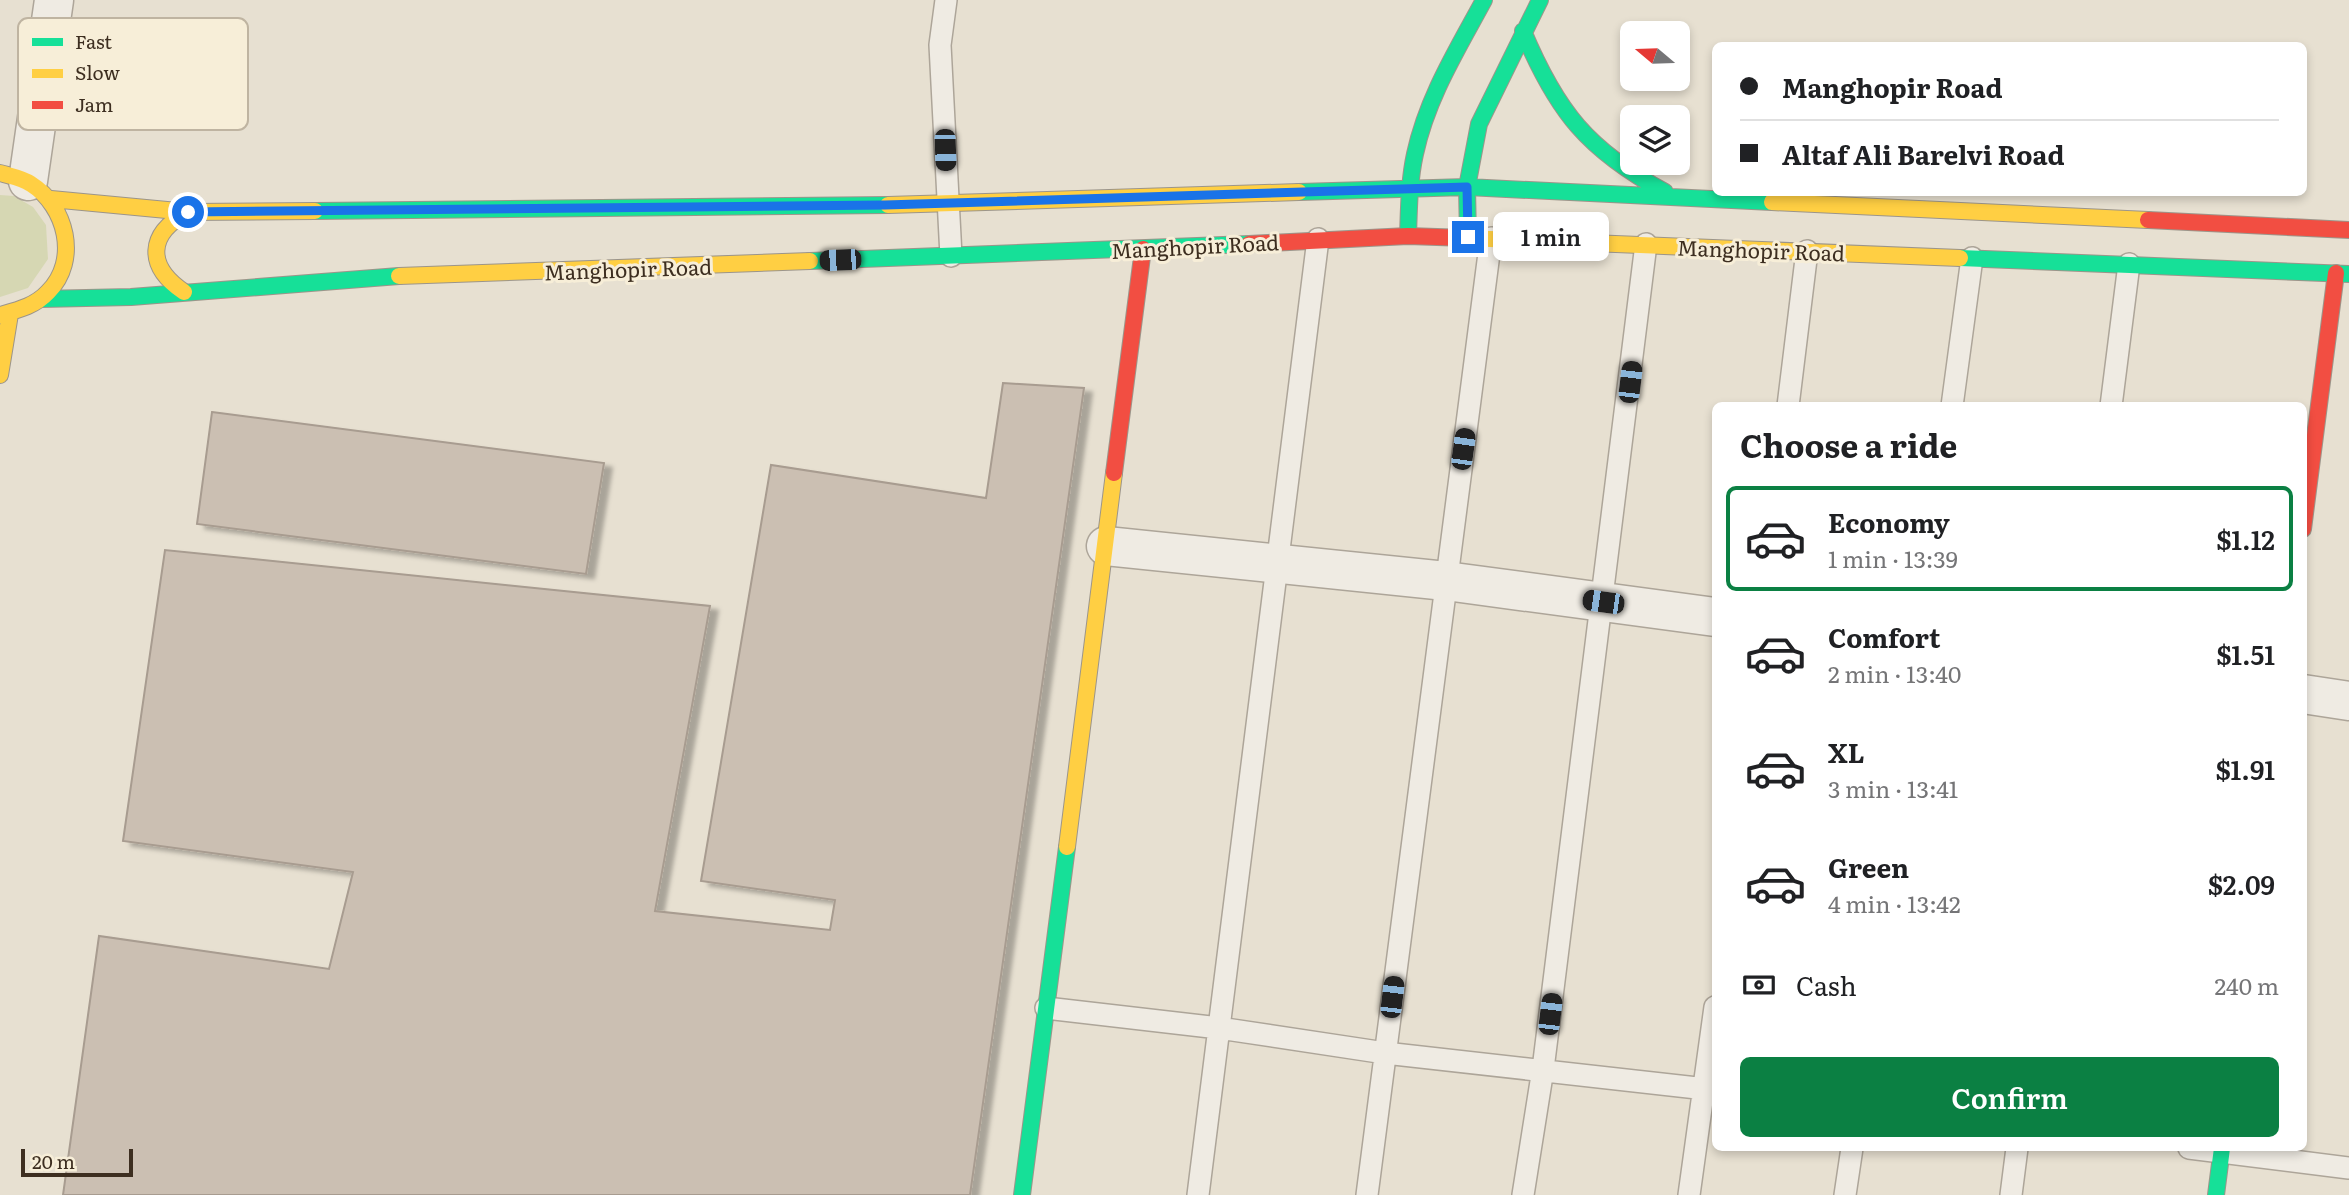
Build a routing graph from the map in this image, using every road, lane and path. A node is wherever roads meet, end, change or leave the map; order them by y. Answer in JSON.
{"nodes":[{"id":1,"x":54,"y":0,"type":"edge"},
{"id":2,"x":946,"y":0,"type":"edge"},
{"id":3,"x":1484,"y":0,"type":"edge"},
{"id":4,"x":1539,"y":0,"type":"edge"},
{"id":5,"x":51,"y":18,"type":"edge"},
{"id":6,"x":1523,"y":31,"type":"junction"},
{"id":7,"x":34,"y":130,"type":"edge"},
{"id":8,"x":26,"y":184,"type":"edge"},
{"id":9,"x":1467,"y":187,"type":"junction"},
{"id":10,"x":1410,"y":190,"type":"junction"},
{"id":11,"x":1673,"y":197,"type":"junction"},
{"id":12,"x":947,"y":203,"type":"junction"},
{"id":13,"x":188,"y":212,"type":"junction"},
{"id":14,"x":2349,"y":230,"type":"edge"},
{"id":15,"x":1408,"y":236,"type":"junction"},
{"id":16,"x":1468,"y":237,"type":"junction"},
{"id":17,"x":1491,"y":238,"type":"junction"},
{"id":18,"x":1318,"y":239,"type":"junction"},
{"id":19,"x":1646,"y":244,"type":"junction"},
{"id":20,"x":1143,"y":249,"type":"junction"},
{"id":21,"x":1807,"y":251,"type":"junction"},
{"id":22,"x":951,"y":256,"type":"junction"},
{"id":23,"x":1972,"y":258,"type":"junction"},
{"id":24,"x":2129,"y":264,"type":"junction"},
{"id":25,"x":2342,"y":273,"type":"edge"},
{"id":26,"x":184,"y":292,"type":"junction"},
{"id":27,"x":41,"y":299,"type":"junction"},
{"id":28,"x":5,"y":314,"type":"edge"},
{"id":29,"x":0,"y":375,"type":"edge"},
{"id":30,"x":1788,"y":402,"type":"edge"},
{"id":31,"x":1953,"y":402,"type":"edge"},
{"id":32,"x":2112,"y":402,"type":"edge"},
{"id":33,"x":2307,"y":503,"type":"edge"},
{"id":34,"x":1106,"y":546,"type":"junction"},
{"id":35,"x":1277,"y":565,"type":"junction"},
{"id":36,"x":1446,"y":581,"type":"junction"},
{"id":37,"x":1603,"y":602,"type":"junction"},
{"id":38,"x":1712,"y":617,"type":"edge"},
{"id":39,"x":2307,"y":695,"type":"edge"},
{"id":40,"x":2349,"y":701,"type":"edge"},
{"id":41,"x":1046,"y":1008,"type":"junction"},
{"id":42,"x":1219,"y":1028,"type":"junction"},
{"id":43,"x":1385,"y":1052,"type":"junction"},
{"id":44,"x":1712,"y":1056,"type":"edge"},
{"id":45,"x":1543,"y":1069,"type":"junction"},
{"id":46,"x":1710,"y":1089,"type":"edge"},
{"id":47,"x":1852,"y":1151,"type":"edge"},
{"id":48,"x":2017,"y":1151,"type":"edge"},
{"id":49,"x":2222,"y":1151,"type":"edge"},
{"id":50,"x":2229,"y":1151,"type":"edge"},
{"id":51,"x":2349,"y":1168,"type":"edge"},
{"id":52,"x":1022,"y":1195,"type":"edge"},
{"id":53,"x":1198,"y":1195,"type":"edge"},
{"id":54,"x":1367,"y":1195,"type":"edge"},
{"id":55,"x":1523,"y":1195,"type":"edge"},
{"id":56,"x":1689,"y":1195,"type":"edge"},
{"id":57,"x":1845,"y":1195,"type":"edge"},
{"id":58,"x":2011,"y":1195,"type":"edge"},
{"id":59,"x":2216,"y":1195,"type":"edge"}],
"edges":[{"from":1,"to":5,"type":"street"},
{"from":2,"to":12,"type":"lane"},
{"from":3,"to":10,"type":"main road"},
{"from":4,"to":6,"type":"main road"},
{"from":6,"to":9,"type":"main road"},
{"from":6,"to":11,"type":"main road"},
{"from":7,"to":8,"type":"street"},
{"from":8,"to":13,"type":"main road"},
{"from":8,"to":27,"type":"main road"},
{"from":9,"to":10,"type":"main road"},
{"from":9,"to":11,"type":"main road"},
{"from":9,"to":16,"type":"main road"},
{"from":10,"to":12,"type":"main road"},
{"from":10,"to":15,"type":"main road"},
{"from":11,"to":14,"type":"main road"},
{"from":12,"to":13,"type":"main road"},
{"from":12,"to":22,"type":"lane"},
{"from":13,"to":26,"type":"main road"},
{"from":15,"to":16,"type":"main road","name":"Manghopir Road"},
{"from":15,"to":18,"type":"main road","name":"Manghopir Road"},
{"from":16,"to":17,"type":"main road","name":"Manghopir Road"},
{"from":17,"to":19,"type":"main road","name":"Manghopir Road"},
{"from":17,"to":36,"type":"lane"},
{"from":18,"to":20,"type":"main road","name":"Manghopir Road"},
{"from":18,"to":35,"type":"lane"},
{"from":19,"to":21,"type":"main road","name":"Manghopir Road"},
{"from":19,"to":37,"type":"lane"},
{"from":20,"to":22,"type":"main road","name":"Manghopir Road"},
{"from":20,"to":34,"type":"main road"},
{"from":21,"to":23,"type":"main road","name":"Manghopir Road"},
{"from":21,"to":30,"type":"lane"},
{"from":22,"to":26,"type":"main road","name":"Manghopir Road"},
{"from":23,"to":24,"type":"main road","name":"Manghopir Road"},
{"from":23,"to":31,"type":"lane"},
{"from":24,"to":25,"type":"main road","name":"Manghopir Road"},
{"from":24,"to":32,"type":"lane"},
{"from":25,"to":33,"type":"main road"},
{"from":26,"to":27,"type":"main road","name":"Manghopir Road"},
{"from":27,"to":28,"type":"main road"},
{"from":28,"to":29,"type":"main road"},
{"from":34,"to":35,"type":"street"},
{"from":34,"to":41,"type":"main road"},
{"from":35,"to":36,"type":"street"},
{"from":35,"to":42,"type":"lane"},
{"from":36,"to":37,"type":"street"},
{"from":36,"to":43,"type":"lane"},
{"from":37,"to":38,"type":"street"},
{"from":37,"to":45,"type":"lane"},
{"from":39,"to":40,"type":"street"},
{"from":41,"to":42,"type":"lane"},
{"from":41,"to":52,"type":"main road"},
{"from":42,"to":43,"type":"lane"},
{"from":42,"to":53,"type":"lane"},
{"from":43,"to":45,"type":"lane"},
{"from":43,"to":54,"type":"lane"},
{"from":44,"to":46,"type":"lane"},
{"from":45,"to":46,"type":"lane"},
{"from":45,"to":55,"type":"lane"},
{"from":46,"to":56,"type":"lane"},
{"from":47,"to":57,"type":"lane"},
{"from":48,"to":58,"type":"lane"},
{"from":49,"to":59,"type":"main road"},
{"from":50,"to":51,"type":"lane"}]}
